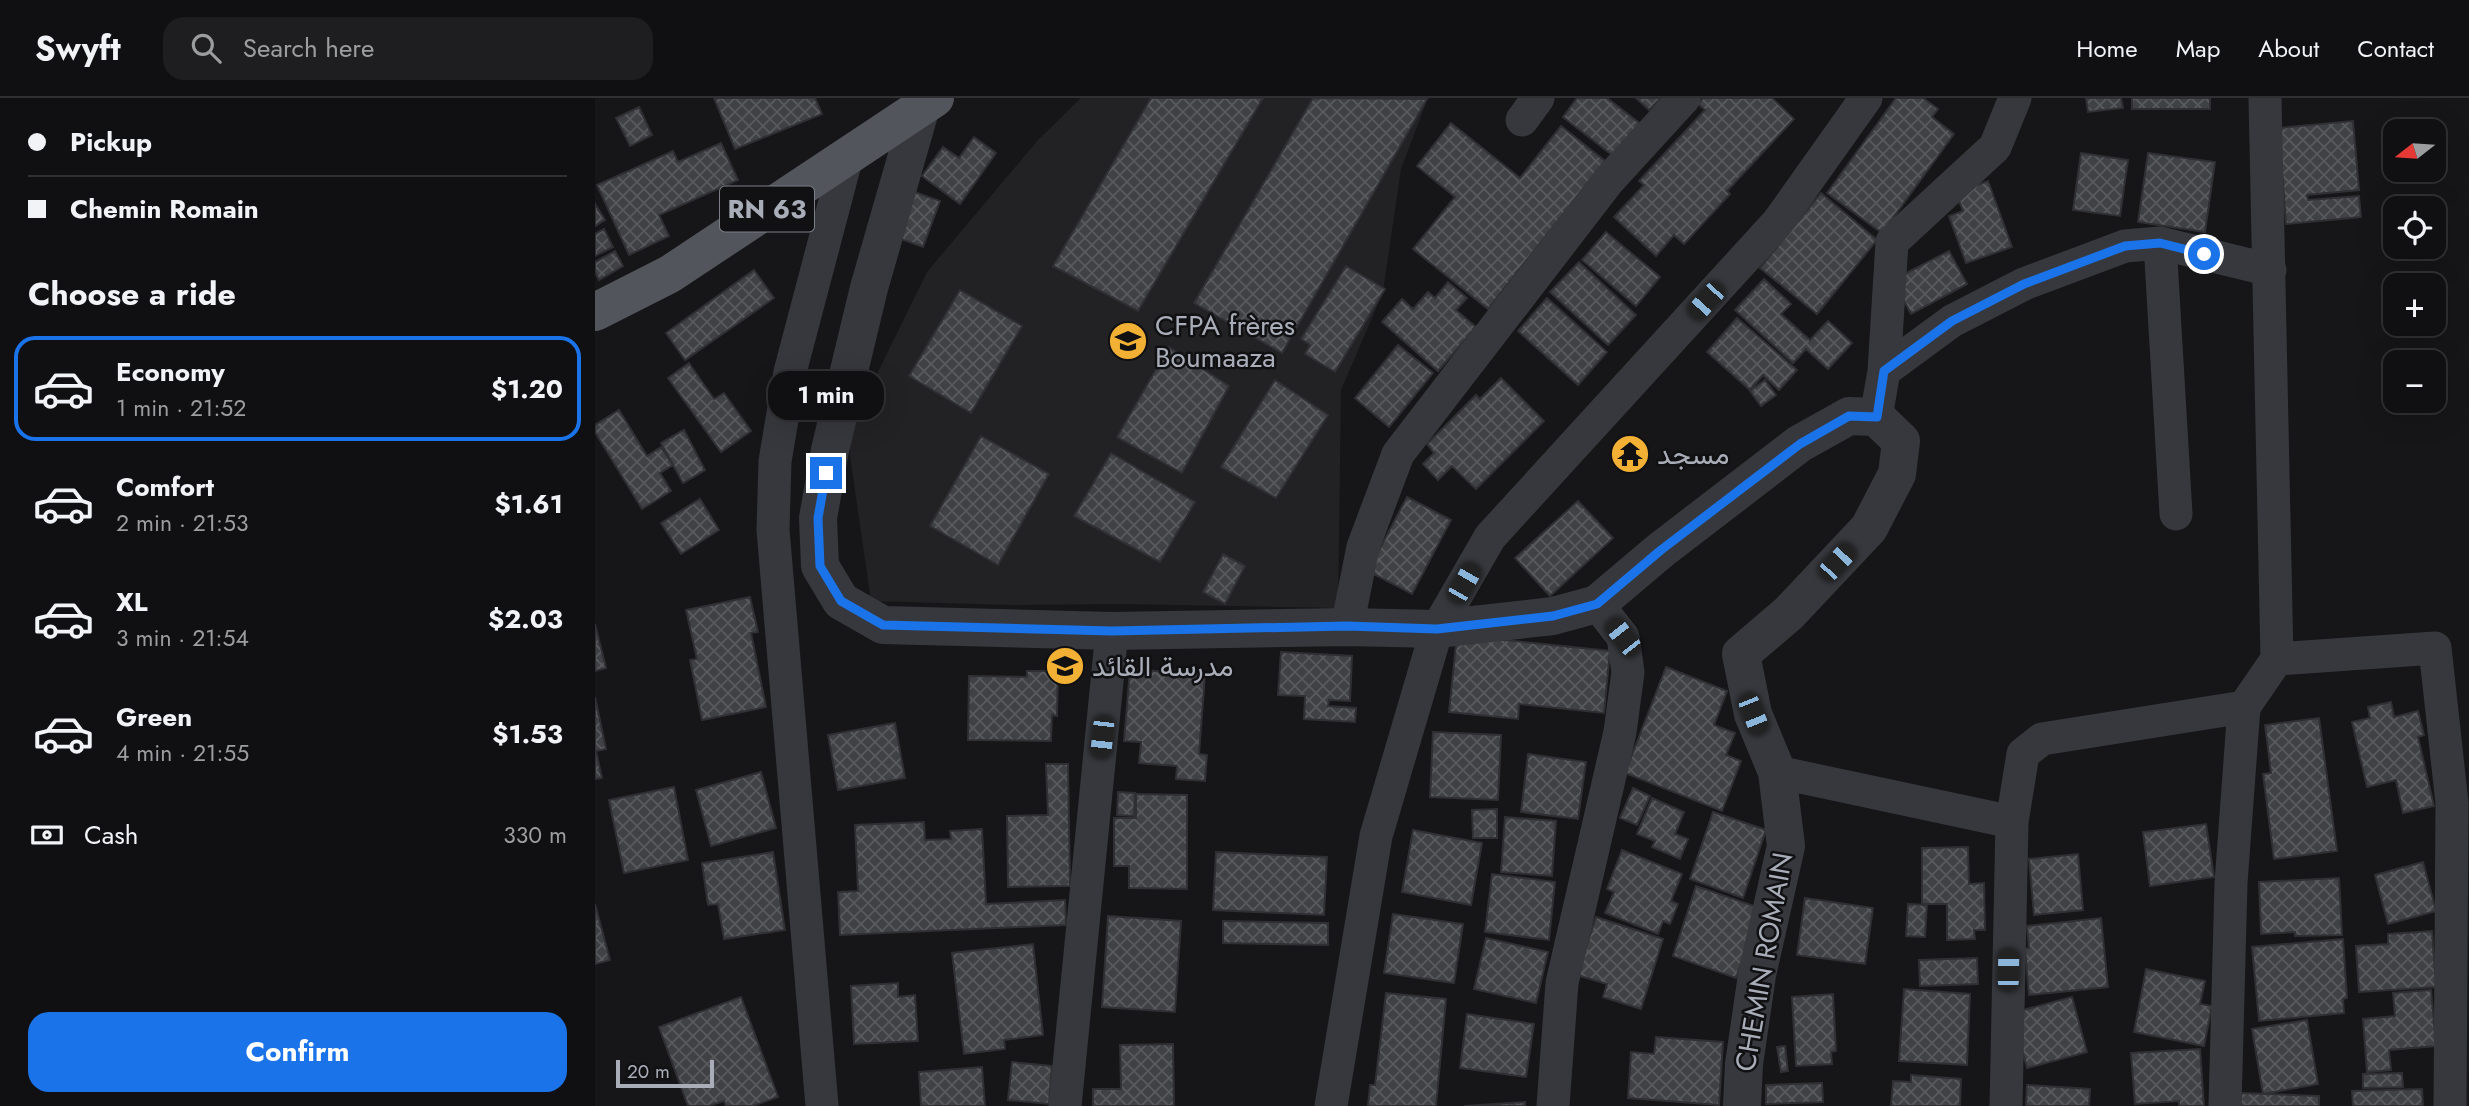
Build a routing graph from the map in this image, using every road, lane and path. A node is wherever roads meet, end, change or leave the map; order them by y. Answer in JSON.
{"nodes":[{"id":1,"x":1684,"y":98,"type":"edge"},
{"id":2,"x":1866,"y":98,"type":"edge"},
{"id":3,"x":2015,"y":98,"type":"edge"},
{"id":4,"x":2265,"y":98,"type":"edge"},
{"id":5,"x":928,"y":103,"type":"edge"},
{"id":6,"x":847,"y":156,"type":"junction"},
{"id":7,"x":2160,"y":243,"type":"junction"},
{"id":8,"x":2270,"y":270,"type":"junction"},
{"id":9,"x":595,"y":312,"type":"edge"},
{"id":10,"x":1884,"y":371,"type":"junction"},
{"id":11,"x":1877,"y":417,"type":"junction"},
{"id":12,"x":2176,"y":514,"type":"dead end"},
{"id":13,"x":1597,"y":604,"type":"junction"},
{"id":14,"x":1347,"y":626,"type":"junction"},
{"id":15,"x":1437,"y":629,"type":"junction"},
{"id":16,"x":1112,"y":631,"type":"junction"},
{"id":17,"x":2277,"y":659,"type":"junction"},
{"id":18,"x":2244,"y":707,"type":"junction"},
{"id":19,"x":1777,"y":772,"type":"junction"},
{"id":20,"x":2012,"y":822,"type":"junction"},
{"id":21,"x":822,"y":1106,"type":"edge"},
{"id":22,"x":1065,"y":1106,"type":"edge"},
{"id":23,"x":1331,"y":1106,"type":"edge"},
{"id":24,"x":1553,"y":1106,"type":"edge"},
{"id":25,"x":1742,"y":1106,"type":"edge"},
{"id":26,"x":2006,"y":1106,"type":"edge"},
{"id":27,"x":2225,"y":1106,"type":"edge"},
{"id":28,"x":2450,"y":1106,"type":"edge"}],
"edges":[{"from":1,"to":14,"type":"street"},
{"from":2,"to":15,"type":"street"},
{"from":3,"to":10,"type":"street"},
{"from":4,"to":8,"type":"street"},
{"from":5,"to":6,"type":"main road","number":"RN 63"},
{"from":5,"to":16,"type":"street"},
{"from":6,"to":9,"type":"main road","number":"RN 63"},
{"from":6,"to":21,"type":"street"},
{"from":7,"to":8,"type":"street"},
{"from":7,"to":10,"type":"street"},
{"from":7,"to":12,"type":"street"},
{"from":8,"to":17,"type":"street"},
{"from":10,"to":11,"type":"street"},
{"from":11,"to":13,"type":"street"},
{"from":11,"to":19,"type":"street","name":"CHEMIN ROMAIN"},
{"from":13,"to":15,"type":"street"},
{"from":13,"to":24,"type":"street"},
{"from":14,"to":15,"type":"street"},
{"from":14,"to":16,"type":"street"},
{"from":15,"to":23,"type":"street"},
{"from":16,"to":22,"type":"street"},
{"from":17,"to":18,"type":"street"},
{"from":17,"to":28,"type":"street"},
{"from":18,"to":20,"type":"street"},
{"from":18,"to":27,"type":"street"},
{"from":19,"to":20,"type":"street"},
{"from":19,"to":25,"type":"street","name":"CHEMIN ROMAIN"},
{"from":20,"to":26,"type":"street"}]}
